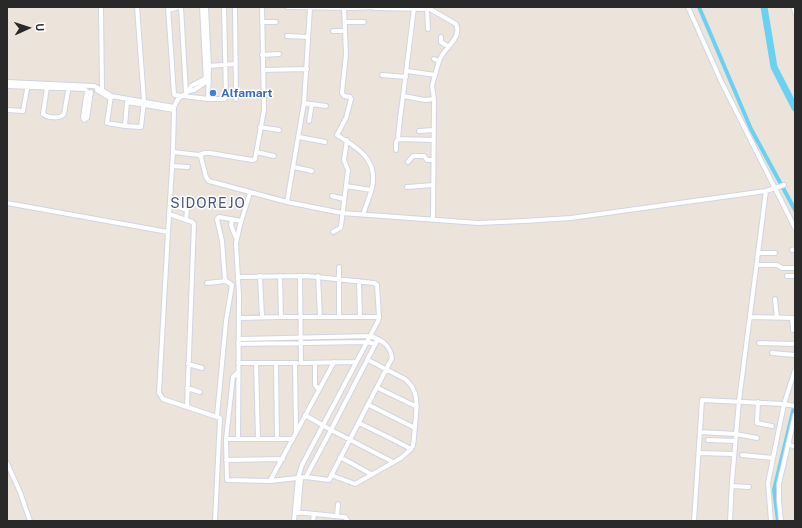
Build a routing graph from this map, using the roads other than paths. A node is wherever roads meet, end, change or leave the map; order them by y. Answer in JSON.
{"nodes":[{"id":1,"x":101,"y":7,"type":"edge"},
{"id":2,"x":137,"y":7,"type":"edge"},
{"id":3,"x":180,"y":7,"type":"edge"},
{"id":4,"x":202,"y":7,"type":"edge"},
{"id":5,"x":206,"y":7,"type":"edge"},
{"id":6,"x":224,"y":7,"type":"edge"},
{"id":7,"x":235,"y":7,"type":"edge"},
{"id":8,"x":262,"y":7,"type":"edge"},
{"id":9,"x":287,"y":7,"type":"edge"},
{"id":10,"x":688,"y":7,"type":"edge"},
{"id":11,"x":794,"y":7,"type":"edge"},
{"id":12,"x":168,"y":8,"type":"edge"},
{"id":13,"x":312,"y":8,"type":"edge"},
{"id":14,"x":334,"y":8,"type":"edge"},
{"id":15,"x":344,"y":8,"type":"junction"},
{"id":16,"x":353,"y":8,"type":"edge"},
{"id":17,"x":374,"y":8,"type":"edge"},
{"id":18,"x":414,"y":8,"type":"junction"},
{"id":19,"x":427,"y":9,"type":"junction"},
{"id":20,"x":795,"y":13,"type":"edge"},
{"id":21,"x":262,"y":22,"type":"junction"},
{"id":22,"x":276,"y":22,"type":"dead end"},
{"id":23,"x":345,"y":22,"type":"junction"},
{"id":24,"x":364,"y":22,"type":"dead end"},
{"id":25,"x":428,"y":29,"type":"dead end"},
{"id":26,"x":333,"y":31,"type":"dead end"},
{"id":27,"x":346,"y":31,"type":"junction"},
{"id":28,"x":287,"y":36,"type":"dead end"},
{"id":29,"x":308,"y":37,"type":"junction"},
{"id":30,"x":441,"y":37,"type":"dead end"},
{"id":31,"x":448,"y":47,"type":"junction"},
{"id":32,"x":279,"y":54,"type":"dead end"},
{"id":33,"x":262,"y":55,"type":"junction"},
{"id":34,"x":434,"y":59,"type":"dead end"},
{"id":35,"x":207,"y":60,"type":"junction"},
{"id":36,"x":439,"y":61,"type":"junction"},
{"id":37,"x":225,"y":64,"type":"junction"},
{"id":38,"x":235,"y":64,"type":"junction"},
{"id":39,"x":209,"y":66,"type":"junction"},
{"id":40,"x":307,"y":69,"type":"junction"},
{"id":41,"x":263,"y":70,"type":"junction"},
{"id":42,"x":407,"y":71,"type":"junction"},
{"id":43,"x":382,"y":75,"type":"dead end"},
{"id":44,"x":435,"y":75,"type":"junction"},
{"id":45,"x":406,"y":77,"type":"junction"},
{"id":46,"x":207,"y":79,"type":"junction"},
{"id":47,"x":7,"y":82,"type":"edge"},
{"id":48,"x":28,"y":85,"type":"junction"},
{"id":49,"x":7,"y":86,"type":"edge"},
{"id":50,"x":69,"y":86,"type":"junction"},
{"id":51,"x":47,"y":87,"type":"junction"},
{"id":52,"x":87,"y":89,"type":"junction"},
{"id":53,"x":99,"y":89,"type":"junction"},
{"id":54,"x":186,"y":93,"type":"junction"},
{"id":55,"x":403,"y":95,"type":"junction"},
{"id":56,"x":111,"y":97,"type":"junction"},
{"id":57,"x":434,"y":98,"type":"junction"},
{"id":58,"x":208,"y":99,"type":"junction"},
{"id":59,"x":236,"y":99,"type":"dead end"},
{"id":60,"x":128,"y":102,"type":"junction"},
{"id":61,"x":144,"y":103,"type":"junction"},
{"id":62,"x":304,"y":103,"type":"junction"},
{"id":63,"x":312,"y":104,"type":"junction"},
{"id":64,"x":175,"y":105,"type":"junction"},
{"id":65,"x":326,"y":106,"type":"dead end"},
{"id":66,"x":7,"y":110,"type":"edge"},
{"id":67,"x":308,"y":121,"type":"dead end"},
{"id":68,"x":125,"y":126,"type":"junction"},
{"id":69,"x":260,"y":127,"type":"junction"},
{"id":70,"x":279,"y":130,"type":"dead end"},
{"id":71,"x":434,"y":130,"type":"junction"},
{"id":72,"x":419,"y":131,"type":"dead end"},
{"id":73,"x":299,"y":137,"type":"junction"},
{"id":74,"x":398,"y":139,"type":"junction"},
{"id":75,"x":347,"y":140,"type":"junction"},
{"id":76,"x":434,"y":140,"type":"junction"},
{"id":77,"x":325,"y":142,"type":"dead end"},
{"id":78,"x":396,"y":150,"type":"dead end"},
{"id":79,"x":173,"y":152,"type":"junction"},
{"id":80,"x":256,"y":152,"type":"junction"},
{"id":81,"x":200,"y":155,"type":"junction"},
{"id":82,"x":274,"y":156,"type":"dead end"},
{"id":83,"x":433,"y":160,"type":"junction"},
{"id":84,"x":408,"y":162,"type":"dead end"},
{"id":85,"x":172,"y":166,"type":"junction"},
{"id":86,"x":294,"y":166,"type":"junction"},
{"id":87,"x":188,"y":167,"type":"dead end"},
{"id":88,"x":312,"y":171,"type":"dead end"},
{"id":89,"x":346,"y":186,"type":"junction"},
{"id":90,"x":433,"y":186,"type":"junction"},
{"id":91,"x":784,"y":186,"type":"dead end"},
{"id":92,"x":408,"y":187,"type":"dead end"},
{"id":93,"x":776,"y":189,"type":"junction"},
{"id":94,"x":371,"y":190,"type":"junction"},
{"id":95,"x":766,"y":191,"type":"junction"},
{"id":96,"x":250,"y":193,"type":"junction"},
{"id":97,"x":332,"y":196,"type":"dead end"},
{"id":98,"x":344,"y":199,"type":"junction"},
{"id":99,"x":287,"y":202,"type":"junction"},
{"id":100,"x":7,"y":203,"type":"edge"},
{"id":101,"x":170,"y":204,"type":"junction"},
{"id":102,"x":342,"y":213,"type":"junction"},
{"id":103,"x":169,"y":214,"type":"junction"},
{"id":104,"x":365,"y":215,"type":"junction"},
{"id":105,"x":433,"y":219,"type":"junction"},
{"id":106,"x":186,"y":220,"type":"junction"},
{"id":107,"x":232,"y":220,"type":"junction"},
{"id":108,"x":241,"y":222,"type":"junction"},
{"id":109,"x":795,"y":228,"type":"edge"},
{"id":110,"x":168,"y":232,"type":"junction"},
{"id":111,"x":333,"y":232,"type":"dead end"},
{"id":112,"x":237,"y":239,"type":"junction"},
{"id":113,"x":759,"y":253,"type":"junction"},
{"id":114,"x":775,"y":253,"type":"dead end"},
{"id":115,"x":757,"y":265,"type":"junction"},
{"id":116,"x":340,"y":267,"type":"dead end"},
{"id":117,"x":794,"y":268,"type":"edge"},
{"id":118,"x":260,"y":276,"type":"junction"},
{"id":119,"x":280,"y":276,"type":"junction"},
{"id":120,"x":300,"y":276,"type":"junction"},
{"id":121,"x":318,"y":276,"type":"junction"},
{"id":122,"x":787,"y":276,"type":"dead end"},
{"id":123,"x":795,"y":276,"type":"edge"},
{"id":124,"x":239,"y":277,"type":"junction"},
{"id":125,"x":340,"y":279,"type":"junction"},
{"id":126,"x":226,"y":281,"type":"junction"},
{"id":127,"x":360,"y":281,"type":"junction"},
{"id":128,"x":207,"y":283,"type":"dead end"},
{"id":129,"x":232,"y":285,"type":"junction"},
{"id":130,"x":239,"y":287,"type":"junction"},
{"id":131,"x":775,"y":299,"type":"dead end"},
{"id":132,"x":262,"y":317,"type":"junction"},
{"id":133,"x":281,"y":317,"type":"junction"},
{"id":134,"x":300,"y":317,"type":"junction"},
{"id":135,"x":320,"y":317,"type":"junction"},
{"id":136,"x":339,"y":317,"type":"junction"},
{"id":137,"x":360,"y":317,"type":"junction"},
{"id":138,"x":379,"y":317,"type":"junction"},
{"id":139,"x":751,"y":317,"type":"junction"},
{"id":140,"x":239,"y":318,"type":"junction"},
{"id":141,"x":777,"y":318,"type":"junction"},
{"id":142,"x":794,"y":318,"type":"edge"},
{"id":143,"x":793,"y":330,"type":"dead end"},
{"id":144,"x":370,"y":336,"type":"junction"},
{"id":145,"x":378,"y":338,"type":"junction"},
{"id":146,"x":300,"y":341,"type":"junction"},
{"id":147,"x":238,"y":342,"type":"junction"},
{"id":148,"x":367,"y":342,"type":"junction"},
{"id":149,"x":759,"y":343,"type":"dead end"},
{"id":150,"x":375,"y":344,"type":"junction"},
{"id":151,"x":795,"y":344,"type":"edge"},
{"id":152,"x":772,"y":353,"type":"dead end"},
{"id":153,"x":795,"y":355,"type":"edge"},
{"id":154,"x":368,"y":360,"type":"junction"},
{"id":155,"x":334,"y":362,"type":"junction"},
{"id":156,"x":356,"y":362,"type":"junction"},
{"id":157,"x":238,"y":363,"type":"junction"},
{"id":158,"x":256,"y":363,"type":"junction"},
{"id":159,"x":276,"y":363,"type":"junction"},
{"id":160,"x":295,"y":363,"type":"junction"},
{"id":161,"x":301,"y":363,"type":"junction"},
{"id":162,"x":315,"y":363,"type":"junction"},
{"id":163,"x":188,"y":364,"type":"junction"},
{"id":164,"x":202,"y":368,"type":"dead end"},
{"id":165,"x":386,"y":370,"type":"junction"},
{"id":166,"x":795,"y":370,"type":"edge"},
{"id":167,"x":237,"y":373,"type":"junction"},
{"id":168,"x":187,"y":388,"type":"junction"},
{"id":169,"x":378,"y":388,"type":"junction"},
{"id":170,"x":319,"y":390,"type":"junction"},
{"id":171,"x":200,"y":392,"type":"dead end"},
{"id":172,"x":739,"y":401,"type":"junction"},
{"id":173,"x":758,"y":402,"type":"junction"},
{"id":174,"x":786,"y":404,"type":"junction"},
{"id":175,"x":369,"y":405,"type":"junction"},
{"id":176,"x":795,"y":406,"type":"edge"},
{"id":177,"x":186,"y":407,"type":"junction"},
{"id":178,"x":417,"y":407,"type":"junction"},
{"id":179,"x":305,"y":415,"type":"junction"},
{"id":180,"x":795,"y":415,"type":"edge"},
{"id":181,"x":217,"y":416,"type":"junction"},
{"id":182,"x":359,"y":423,"type":"junction"},
{"id":183,"x":323,"y":426,"type":"junction"},
{"id":184,"x":772,"y":426,"type":"dead end"},
{"id":185,"x":414,"y":428,"type":"junction"},
{"id":186,"x":332,"y":430,"type":"junction"},
{"id":187,"x":296,"y":432,"type":"junction"},
{"id":188,"x":700,"y":432,"type":"junction"},
{"id":189,"x":736,"y":434,"type":"junction"},
{"id":190,"x":790,"y":434,"type":"junction"},
{"id":191,"x":795,"y":436,"type":"edge"},
{"id":192,"x":757,"y":438,"type":"dead end"},
{"id":193,"x":226,"y":439,"type":"junction"},
{"id":194,"x":238,"y":439,"type":"junction"},
{"id":195,"x":258,"y":439,"type":"junction"},
{"id":196,"x":277,"y":439,"type":"junction"},
{"id":197,"x":293,"y":439,"type":"junction"},
{"id":198,"x":349,"y":440,"type":"junction"},
{"id":199,"x":708,"y":440,"type":"dead end"},
{"id":200,"x":735,"y":441,"type":"junction"},
{"id":201,"x":788,"y":444,"type":"junction"},
{"id":202,"x":795,"y":447,"type":"edge"},
{"id":203,"x":411,"y":449,"type":"junction"},
{"id":204,"x":699,"y":453,"type":"junction"},
{"id":205,"x":734,"y":454,"type":"junction"},
{"id":206,"x":742,"y":455,"type":"dead end"},
{"id":207,"x":340,"y":457,"type":"junction"},
{"id":208,"x":773,"y":458,"type":"junction"},
{"id":209,"x":283,"y":459,"type":"junction"},
{"id":210,"x":226,"y":460,"type":"junction"},
{"id":211,"x":393,"y":462,"type":"junction"},
{"id":212,"x":7,"y":463,"type":"edge"},
{"id":213,"x":372,"y":474,"type":"junction"},
{"id":214,"x":331,"y":475,"type":"junction"},
{"id":215,"x":302,"y":478,"type":"junction"},
{"id":216,"x":270,"y":482,"type":"junction"},
{"id":217,"x":732,"y":486,"type":"junction"},
{"id":218,"x":749,"y":487,"type":"dead end"},
{"id":219,"x":769,"y":491,"type":"junction"},
{"id":220,"x":778,"y":491,"type":"junction"},
{"id":221,"x":338,"y":504,"type":"dead end"},
{"id":222,"x":297,"y":513,"type":"junction"},
{"id":223,"x":314,"y":514,"type":"junction"},
{"id":224,"x":334,"y":518,"type":"edge"},
{"id":225,"x":30,"y":521,"type":"edge"},
{"id":226,"x":215,"y":521,"type":"edge"},
{"id":227,"x":294,"y":521,"type":"edge"},
{"id":228,"x":313,"y":521,"type":"edge"},
{"id":229,"x":348,"y":521,"type":"edge"},
{"id":230,"x":694,"y":521,"type":"edge"},
{"id":231,"x":730,"y":521,"type":"edge"},
{"id":232,"x":770,"y":521,"type":"edge"},
{"id":233,"x":782,"y":521,"type":"edge"}],
"edges":[{"from":1,"to":53,"type":"street"},
{"from":2,"to":61,"type":"street"},
{"from":3,"to":12,"type":"street"},
{"from":3,"to":54,"type":"street"},
{"from":4,"to":35,"type":"street"},
{"from":5,"to":35,"type":"street"},
{"from":6,"to":37,"type":"street"},
{"from":7,"to":38,"type":"street"},
{"from":8,"to":21,"type":"street"},
{"from":9,"to":13,"type":"street"},
{"from":10,"to":93,"type":"street"},
{"from":11,"to":20,"type":"street"},
{"from":12,"to":54,"type":"street"},
{"from":13,"to":14,"type":"street"},
{"from":13,"to":29,"type":"street"},
{"from":14,"to":15,"type":"street"},
{"from":15,"to":16,"type":"street"},
{"from":15,"to":23,"type":"street"},
{"from":16,"to":17,"type":"street"},
{"from":17,"to":18,"type":"street"},
{"from":18,"to":19,"type":"street"},
{"from":18,"to":42,"type":"street"},
{"from":19,"to":25,"type":"street"},
{"from":19,"to":31,"type":"street"},
{"from":21,"to":22,"type":"street"},
{"from":21,"to":33,"type":"street"},
{"from":23,"to":24,"type":"street"},
{"from":23,"to":27,"type":"street"},
{"from":26,"to":27,"type":"street"},
{"from":27,"to":75,"type":"street"},
{"from":28,"to":29,"type":"street"},
{"from":29,"to":40,"type":"street"},
{"from":30,"to":31,"type":"street"},
{"from":31,"to":36,"type":"street"},
{"from":32,"to":33,"type":"street"},
{"from":33,"to":41,"type":"street"},
{"from":34,"to":36,"type":"street"},
{"from":35,"to":39,"type":"street"},
{"from":35,"to":46,"type":"street"},
{"from":36,"to":44,"type":"street"},
{"from":37,"to":38,"type":"street"},
{"from":37,"to":39,"type":"street"},
{"from":37,"to":58,"type":"street"},
{"from":38,"to":59,"type":"street"},
{"from":39,"to":46,"type":"street"},
{"from":40,"to":41,"type":"street"},
{"from":40,"to":62,"type":"street"},
{"from":41,"to":69,"type":"street"},
{"from":42,"to":44,"type":"street"},
{"from":42,"to":45,"type":"street"},
{"from":43,"to":45,"type":"street"},
{"from":44,"to":57,"type":"street"},
{"from":45,"to":55,"type":"street"},
{"from":46,"to":54,"type":"street"},
{"from":46,"to":58,"type":"street"},
{"from":47,"to":48,"type":"street"},
{"from":48,"to":49,"type":"street"},
{"from":48,"to":50,"type":"street"},
{"from":48,"to":51,"type":"street"},
{"from":48,"to":66,"type":"street"},
{"from":50,"to":51,"type":"street"},
{"from":50,"to":51,"type":"street"},
{"from":50,"to":52,"type":"street"},
{"from":52,"to":52,"type":"street"},
{"from":52,"to":53,"type":"street"},
{"from":52,"to":53,"type":"street"},
{"from":53,"to":56,"type":"street"},
{"from":54,"to":58,"type":"street"},
{"from":54,"to":64,"type":"street"},
{"from":55,"to":57,"type":"street"},
{"from":55,"to":74,"type":"street"},
{"from":56,"to":60,"type":"street"},
{"from":56,"to":61,"type":"street"},
{"from":56,"to":68,"type":"street"},
{"from":57,"to":71,"type":"street"},
{"from":60,"to":61,"type":"street"},
{"from":60,"to":68,"type":"street"},
{"from":61,"to":64,"type":"street"},
{"from":61,"to":68,"type":"street"},
{"from":62,"to":63,"type":"street"},
{"from":62,"to":73,"type":"street"},
{"from":63,"to":65,"type":"street"},
{"from":63,"to":67,"type":"street"},
{"from":64,"to":79,"type":"street"},
{"from":69,"to":70,"type":"street"},
{"from":69,"to":80,"type":"street"},
{"from":71,"to":72,"type":"street"},
{"from":71,"to":76,"type":"street"},
{"from":73,"to":77,"type":"street"},
{"from":73,"to":86,"type":"street"},
{"from":74,"to":76,"type":"street"},
{"from":74,"to":78,"type":"street"},
{"from":75,"to":89,"type":"street"},
{"from":75,"to":94,"type":"street"},
{"from":76,"to":83,"type":"street"},
{"from":79,"to":81,"type":"street"},
{"from":79,"to":85,"type":"street"},
{"from":80,"to":81,"type":"street"},
{"from":80,"to":82,"type":"street"},
{"from":81,"to":96,"type":"street"},
{"from":83,"to":84,"type":"street"},
{"from":83,"to":90,"type":"street"},
{"from":85,"to":87,"type":"street"},
{"from":85,"to":101,"type":"street"},
{"from":86,"to":88,"type":"street"},
{"from":86,"to":99,"type":"street"},
{"from":89,"to":94,"type":"street"},
{"from":89,"to":98,"type":"street"},
{"from":90,"to":92,"type":"street"},
{"from":90,"to":105,"type":"street"},
{"from":91,"to":93,"type":"street"},
{"from":93,"to":95,"type":"street"},
{"from":93,"to":109,"type":"street"},
{"from":94,"to":104,"type":"street"},
{"from":95,"to":105,"type":"street"},
{"from":95,"to":113,"type":"street"},
{"from":96,"to":99,"type":"street"},
{"from":96,"to":108,"type":"street"},
{"from":97,"to":98,"type":"street"},
{"from":98,"to":102,"type":"street"},
{"from":99,"to":102,"type":"street"},
{"from":100,"to":110,"type":"street"},
{"from":101,"to":103,"type":"street"},
{"from":101,"to":106,"type":"street"},
{"from":102,"to":104,"type":"street"},
{"from":102,"to":111,"type":"street"},
{"from":103,"to":106,"type":"street"},
{"from":103,"to":110,"type":"street"},
{"from":104,"to":105,"type":"street"},
{"from":106,"to":163,"type":"street"},
{"from":107,"to":108,"type":"street"},
{"from":107,"to":112,"type":"street"},
{"from":107,"to":126,"type":"street"},
{"from":108,"to":112,"type":"street"},
{"from":110,"to":177,"type":"street"},
{"from":112,"to":124,"type":"street"},
{"from":113,"to":114,"type":"street"},
{"from":113,"to":115,"type":"street"},
{"from":115,"to":117,"type":"street"},
{"from":115,"to":139,"type":"street"},
{"from":116,"to":125,"type":"street"},
{"from":118,"to":119,"type":"street"},
{"from":118,"to":124,"type":"street"},
{"from":118,"to":132,"type":"street"},
{"from":119,"to":120,"type":"street"},
{"from":119,"to":133,"type":"street"},
{"from":120,"to":121,"type":"street"},
{"from":120,"to":134,"type":"street"},
{"from":121,"to":125,"type":"street"},
{"from":121,"to":135,"type":"street"},
{"from":122,"to":123,"type":"street"},
{"from":124,"to":130,"type":"street"},
{"from":125,"to":127,"type":"street"},
{"from":125,"to":136,"type":"street"},
{"from":126,"to":128,"type":"street"},
{"from":126,"to":129,"type":"street"},
{"from":127,"to":137,"type":"street"},
{"from":127,"to":138,"type":"street"},
{"from":129,"to":130,"type":"street"},
{"from":129,"to":181,"type":"street"},
{"from":130,"to":140,"type":"street"},
{"from":131,"to":141,"type":"street"},
{"from":132,"to":133,"type":"street"},
{"from":132,"to":140,"type":"street"},
{"from":133,"to":134,"type":"street"},
{"from":134,"to":135,"type":"street"},
{"from":134,"to":146,"type":"street"},
{"from":135,"to":136,"type":"street"},
{"from":136,"to":137,"type":"street"},
{"from":137,"to":138,"type":"street"},
{"from":138,"to":144,"type":"street"},
{"from":139,"to":141,"type":"street"},
{"from":139,"to":172,"type":"street"},
{"from":140,"to":147,"type":"street"},
{"from":141,"to":142,"type":"street"},
{"from":142,"to":143,"type":"street"},
{"from":144,"to":145,"type":"street"},
{"from":144,"to":146,"type":"street"},
{"from":144,"to":148,"type":"street"},
{"from":145,"to":150,"type":"street"},
{"from":145,"to":165,"type":"street"},
{"from":146,"to":147,"type":"street"},
{"from":146,"to":148,"type":"street"},
{"from":146,"to":161,"type":"street"},
{"from":147,"to":157,"type":"street"},
{"from":148,"to":150,"type":"street"},
{"from":148,"to":156,"type":"street"},
{"from":149,"to":151,"type":"street"},
{"from":150,"to":154,"type":"street"},
{"from":152,"to":153,"type":"street"},
{"from":154,"to":165,"type":"street"},
{"from":154,"to":186,"type":"street"},
{"from":155,"to":156,"type":"street"},
{"from":155,"to":162,"type":"street"},
{"from":155,"to":170,"type":"street"},
{"from":156,"to":183,"type":"street"},
{"from":157,"to":158,"type":"street"},
{"from":157,"to":167,"type":"street"},
{"from":158,"to":159,"type":"street"},
{"from":158,"to":195,"type":"street"},
{"from":159,"to":160,"type":"street"},
{"from":159,"to":196,"type":"street"},
{"from":160,"to":161,"type":"street"},
{"from":160,"to":187,"type":"street"},
{"from":161,"to":162,"type":"street"},
{"from":162,"to":170,"type":"street"},
{"from":163,"to":164,"type":"street"},
{"from":163,"to":168,"type":"street"},
{"from":165,"to":169,"type":"street"},
{"from":165,"to":178,"type":"street"},
{"from":166,"to":174,"type":"street"},
{"from":167,"to":193,"type":"street"},
{"from":167,"to":194,"type":"street"},
{"from":168,"to":171,"type":"street"},
{"from":168,"to":177,"type":"street"},
{"from":169,"to":175,"type":"street"},
{"from":169,"to":178,"type":"street"},
{"from":170,"to":179,"type":"street"},
{"from":172,"to":173,"type":"street"},
{"from":172,"to":188,"type":"street"},
{"from":172,"to":189,"type":"street"},
{"from":173,"to":174,"type":"street"},
{"from":173,"to":184,"type":"street"},
{"from":174,"to":176,"type":"street"},
{"from":174,"to":208,"type":"street"},
{"from":175,"to":182,"type":"street"},
{"from":175,"to":185,"type":"street"},
{"from":177,"to":181,"type":"street"},
{"from":178,"to":185,"type":"street"},
{"from":179,"to":183,"type":"street"},
{"from":179,"to":187,"type":"street"},
{"from":180,"to":190,"type":"street"},
{"from":181,"to":226,"type":"street"},
{"from":182,"to":198,"type":"street"},
{"from":182,"to":203,"type":"street"},
{"from":183,"to":186,"type":"street"},
{"from":183,"to":215,"type":"street"},
{"from":185,"to":203,"type":"street"},
{"from":186,"to":198,"type":"street"},
{"from":186,"to":215,"type":"street"},
{"from":187,"to":197,"type":"street"},
{"from":188,"to":189,"type":"street"},
{"from":188,"to":204,"type":"street"},
{"from":189,"to":192,"type":"street"},
{"from":189,"to":200,"type":"street"},
{"from":190,"to":191,"type":"street"},
{"from":190,"to":201,"type":"street"},
{"from":193,"to":194,"type":"street"},
{"from":193,"to":210,"type":"street"},
{"from":194,"to":195,"type":"street"},
{"from":195,"to":196,"type":"street"},
{"from":196,"to":197,"type":"street"},
{"from":197,"to":209,"type":"street"},
{"from":198,"to":207,"type":"street"},
{"from":198,"to":211,"type":"street"},
{"from":199,"to":200,"type":"street"},
{"from":200,"to":205,"type":"street"},
{"from":201,"to":202,"type":"street"},
{"from":201,"to":220,"type":"street"},
{"from":203,"to":211,"type":"street"},
{"from":204,"to":205,"type":"street"},
{"from":204,"to":230,"type":"street"},
{"from":205,"to":217,"type":"street"},
{"from":206,"to":208,"type":"street"},
{"from":207,"to":213,"type":"street"},
{"from":207,"to":214,"type":"street"},
{"from":208,"to":219,"type":"street"},
{"from":209,"to":210,"type":"street"},
{"from":209,"to":216,"type":"street"},
{"from":210,"to":216,"type":"street"},
{"from":211,"to":213,"type":"street"},
{"from":212,"to":225,"type":"street"},
{"from":213,"to":214,"type":"street"},
{"from":214,"to":215,"type":"street"},
{"from":215,"to":216,"type":"street"},
{"from":215,"to":222,"type":"street"},
{"from":217,"to":218,"type":"street"},
{"from":217,"to":231,"type":"street"},
{"from":219,"to":220,"type":"street"},
{"from":219,"to":232,"type":"street"},
{"from":220,"to":233,"type":"street"},
{"from":221,"to":224,"type":"street"},
{"from":222,"to":223,"type":"street"},
{"from":222,"to":227,"type":"street"},
{"from":223,"to":224,"type":"street"},
{"from":223,"to":228,"type":"street"},
{"from":224,"to":229,"type":"street"}]}
